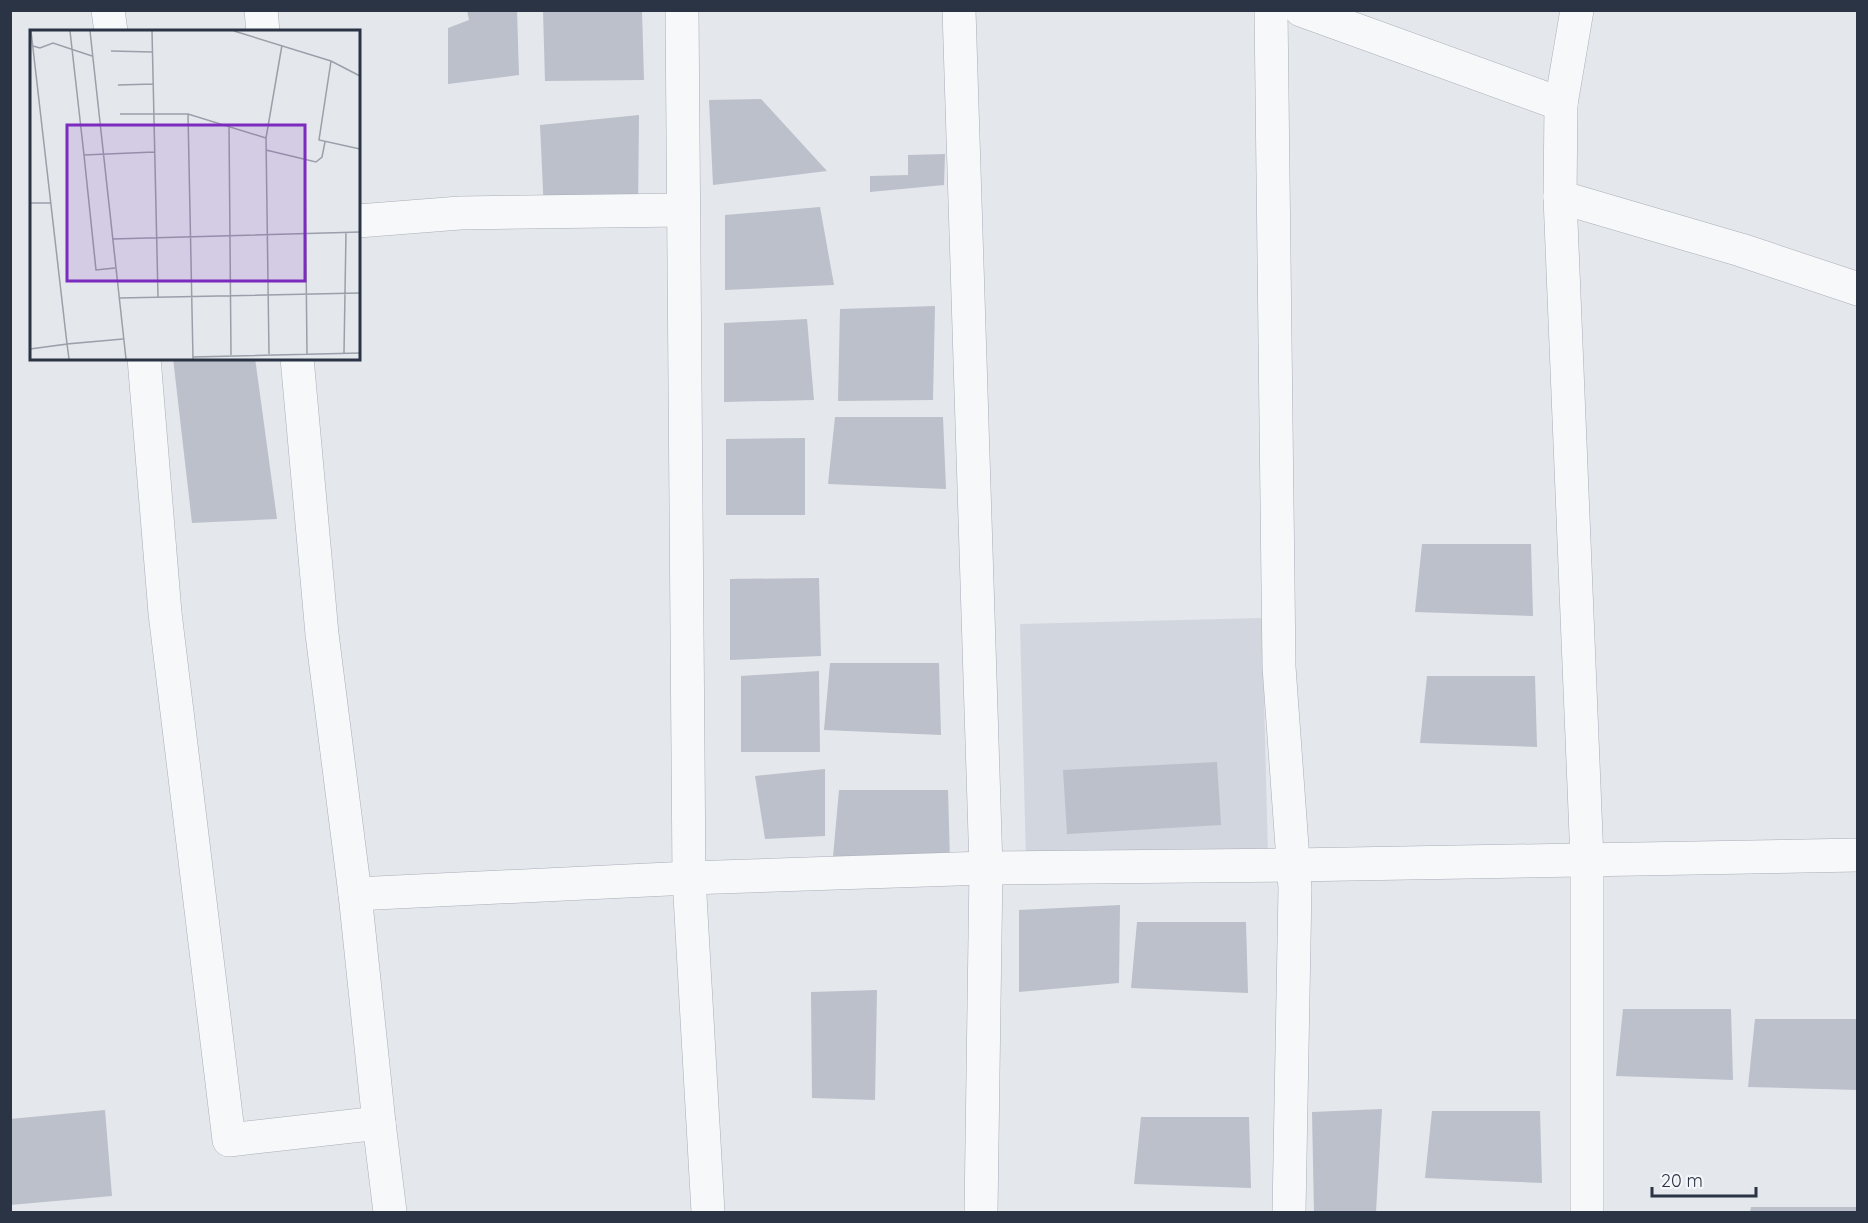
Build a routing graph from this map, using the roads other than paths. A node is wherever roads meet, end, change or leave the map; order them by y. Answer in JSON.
{"nodes":[{"id":1,"x":108,"y":10,"type":"edge"},
{"id":2,"x":261,"y":10,"type":"edge"},
{"id":3,"x":682,"y":10,"type":"edge"},
{"id":4,"x":959,"y":10,"type":"edge"},
{"id":5,"x":1271,"y":10,"type":"edge"},
{"id":6,"x":1301,"y":10,"type":"edge"},
{"id":7,"x":1577,"y":10,"type":"edge"},
{"id":8,"x":111,"y":30,"type":"edge"},
{"id":9,"x":263,"y":30,"type":"edge"},
{"id":10,"x":1561,"y":104,"type":"junction"},
{"id":11,"x":1560,"y":197,"type":"junction"},
{"id":12,"x":683,"y":210,"type":"junction"},
{"id":13,"x":360,"y":221,"type":"edge"},
{"id":14,"x":1857,"y":289,"type":"edge"},
{"id":15,"x":144,"y":360,"type":"edge"},
{"id":16,"x":297,"y":360,"type":"edge"},
{"id":17,"x":1857,"y":855,"type":"edge"},
{"id":18,"x":1587,"y":860,"type":"junction"},
{"id":19,"x":1293,"y":865,"type":"junction"},
{"id":20,"x":986,"y":868,"type":"junction"},
{"id":21,"x":689,"y":878,"type":"junction"},
{"id":22,"x":355,"y":894,"type":"junction"},
{"id":23,"x":379,"y":1123,"type":"junction"},
{"id":24,"x":390,"y":1212,"type":"edge"},
{"id":25,"x":708,"y":1212,"type":"edge"},
{"id":26,"x":981,"y":1212,"type":"edge"},
{"id":27,"x":1289,"y":1212,"type":"edge"},
{"id":28,"x":1587,"y":1212,"type":"edge"}],
"edges":[{"from":1,"to":8,"type":"street"},
{"from":2,"to":9,"type":"street"},
{"from":3,"to":12,"type":"street"},
{"from":4,"to":20,"type":"street"},
{"from":5,"to":19,"type":"street"},
{"from":6,"to":10,"type":"street"},
{"from":7,"to":10,"type":"street"},
{"from":10,"to":11,"type":"street"},
{"from":11,"to":14,"type":"street"},
{"from":11,"to":18,"type":"street"},
{"from":12,"to":13,"type":"street"},
{"from":12,"to":21,"type":"street"},
{"from":15,"to":23,"type":"street"},
{"from":16,"to":22,"type":"street"},
{"from":17,"to":18,"type":"street"},
{"from":18,"to":19,"type":"street"},
{"from":18,"to":28,"type":"street"},
{"from":19,"to":20,"type":"street"},
{"from":19,"to":27,"type":"street"},
{"from":20,"to":21,"type":"street"},
{"from":20,"to":26,"type":"street"},
{"from":21,"to":22,"type":"street"},
{"from":21,"to":25,"type":"street"},
{"from":22,"to":23,"type":"street"},
{"from":23,"to":24,"type":"street"}]}
